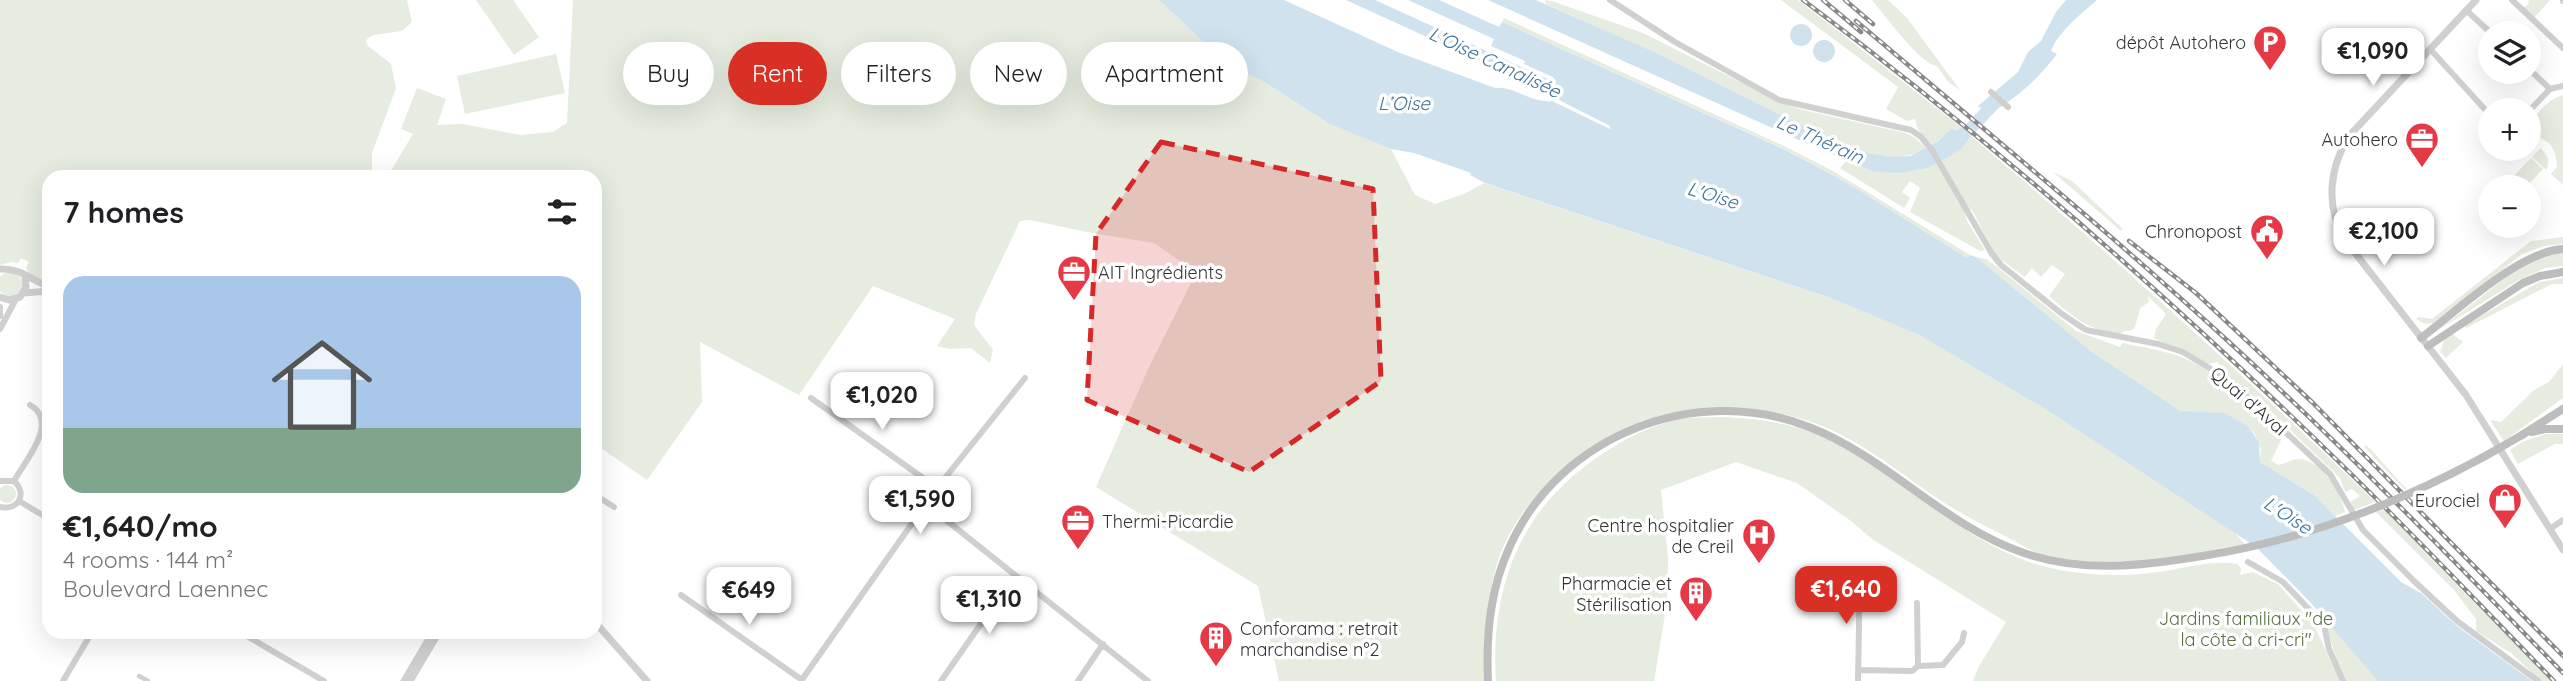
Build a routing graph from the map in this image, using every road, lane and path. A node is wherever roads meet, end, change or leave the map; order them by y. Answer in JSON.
{"nodes":[{"id":1,"x":1610,"y":0,"type":"edge"},
{"id":2,"x":2476,"y":0,"type":"edge"},
{"id":3,"x":2512,"y":0,"type":"edge"},
{"id":4,"x":2466,"y":10,"type":"junction"},
{"id":5,"x":2478,"y":21,"type":"edge"},
{"id":6,"x":2563,"y":48,"type":"edge"},
{"id":7,"x":2430,"y":49,"type":"junction"},
{"id":8,"x":2541,"y":80,"type":"edge"},
{"id":9,"x":2563,"y":86,"type":"edge"},
{"id":10,"x":2550,"y":89,"type":"junction"},
{"id":11,"x":1991,"y":92,"type":"dead end"},
{"id":12,"x":2541,"y":98,"type":"edge"},
{"id":13,"x":2478,"y":103,"type":"edge"},
{"id":14,"x":2008,"y":107,"type":"dead end"},
{"id":15,"x":2563,"y":249,"type":"edge"},
{"id":16,"x":2,"y":270,"type":"edge"},
{"id":17,"x":2563,"y":272,"type":"edge"},
{"id":18,"x":24,"y":276,"type":"junction"},
{"id":19,"x":42,"y":285,"type":"edge"},
{"id":20,"x":42,"y":290,"type":"edge"},
{"id":21,"x":24,"y":293,"type":"junction"},
{"id":22,"x":0,"y":297,"type":"edge"},
{"id":23,"x":16,"y":299,"type":"junction"},
{"id":24,"x":0,"y":307,"type":"edge"},
{"id":25,"x":0,"y":316,"type":"edge"},
{"id":26,"x":0,"y":329,"type":"edge"},
{"id":27,"x":2421,"y":338,"type":"junction"},
{"id":28,"x":2428,"y":346,"type":"junction"},
{"id":29,"x":1025,"y":378,"type":"dead end"},
{"id":30,"x":811,"y":398,"type":"dead end"},
{"id":31,"x":30,"y":405,"type":"dead end"},
{"id":32,"x":2563,"y":409,"type":"edge"},
{"id":33,"x":42,"y":418,"type":"edge"},
{"id":34,"x":2563,"y":429,"type":"edge"},
{"id":35,"x":42,"y":430,"type":"edge"},
{"id":36,"x":2522,"y":435,"type":"junction"},
{"id":37,"x":0,"y":481,"type":"edge"},
{"id":38,"x":14,"y":481,"type":"junction"},
{"id":39,"x":937,"y":488,"type":"junction"},
{"id":40,"x":602,"y":499,"type":"edge"},
{"id":41,"x":19,"y":501,"type":"junction"},
{"id":42,"x":926,"y":504,"type":"junction"},
{"id":43,"x":0,"y":507,"type":"edge"},
{"id":44,"x":614,"y":507,"type":"dead end"},
{"id":45,"x":42,"y":515,"type":"edge"},
{"id":46,"x":2563,"y":520,"type":"edge"},
{"id":47,"x":2550,"y":529,"type":"junction"},
{"id":48,"x":2563,"y":550,"type":"edge"},
{"id":49,"x":2248,"y":562,"type":"dead end"},
{"id":50,"x":1860,"y":571,"type":"dead end"},
{"id":51,"x":1016,"y":575,"type":"junction"},
{"id":52,"x":681,"y":595,"type":"dead end"},
{"id":53,"x":1917,"y":603,"type":"dead end"},
{"id":54,"x":602,"y":630,"type":"edge"},
{"id":55,"x":1964,"y":632,"type":"dead end"},
{"id":56,"x":88,"y":639,"type":"edge"},
{"id":57,"x":252,"y":639,"type":"edge"},
{"id":58,"x":429,"y":639,"type":"edge"},
{"id":59,"x":435,"y":639,"type":"edge"},
{"id":60,"x":1103,"y":644,"type":"junction"},
{"id":61,"x":1915,"y":668,"type":"junction"},
{"id":62,"x":1859,"y":670,"type":"junction"},
{"id":63,"x":139,"y":676,"type":"dead end"},
{"id":64,"x":63,"y":681,"type":"edge"},
{"id":65,"x":148,"y":681,"type":"edge"},
{"id":66,"x":322,"y":681,"type":"edge"},
{"id":67,"x":404,"y":681,"type":"edge"},
{"id":68,"x":410,"y":681,"type":"edge"},
{"id":69,"x":647,"y":681,"type":"edge"},
{"id":70,"x":802,"y":681,"type":"edge"},
{"id":71,"x":941,"y":681,"type":"edge"},
{"id":72,"x":1078,"y":681,"type":"edge"},
{"id":73,"x":1148,"y":681,"type":"edge"},
{"id":74,"x":1488,"y":681,"type":"edge"},
{"id":75,"x":1858,"y":681,"type":"edge"},
{"id":76,"x":1913,"y":681,"type":"edge"},
{"id":77,"x":2343,"y":681,"type":"edge"},
{"id":78,"x":2538,"y":681,"type":"edge"}],
"edges":[{"from":1,"to":78,"type":"street","name":"Quai d'Aval"},
{"from":2,"to":4,"type":"street"},
{"from":3,"to":6,"type":"street"},
{"from":4,"to":5,"type":"street"},
{"from":4,"to":7,"type":"street"},
{"from":7,"to":13,"type":"street"},
{"from":7,"to":27,"type":"street"},
{"from":8,"to":10,"type":"street"},
{"from":9,"to":10,"type":"street"},
{"from":10,"to":12,"type":"street"},
{"from":11,"to":14,"type":"street"},
{"from":15,"to":27,"type":"main road"},
{"from":16,"to":18,"type":"street"},
{"from":17,"to":28,"type":"main road"},
{"from":18,"to":19,"type":"street"},
{"from":18,"to":21,"type":"street"},
{"from":20,"to":21,"type":"street"},
{"from":21,"to":23,"type":"street"},
{"from":22,"to":23,"type":"street"},
{"from":23,"to":26,"type":"street"},
{"from":24,"to":25,"type":"street"},
{"from":27,"to":28,"type":"street"},
{"from":28,"to":47,"type":"street"},
{"from":29,"to":39,"type":"street"},
{"from":30,"to":39,"type":"street"},
{"from":31,"to":33,"type":"street"},
{"from":32,"to":36,"type":"main road"},
{"from":34,"to":36,"type":"main road"},
{"from":35,"to":38,"type":"street"},
{"from":36,"to":74,"type":"main road","bridge":true},
{"from":37,"to":38,"type":"street"},
{"from":38,"to":41,"type":"street"},
{"from":39,"to":42,"type":"street"},
{"from":40,"to":44,"type":"street"},
{"from":41,"to":43,"type":"street"},
{"from":41,"to":45,"type":"street"},
{"from":42,"to":51,"type":"street"},
{"from":42,"to":70,"type":"street"},
{"from":46,"to":47,"type":"street"},
{"from":47,"to":48,"type":"street"},
{"from":49,"to":77,"type":"street"},
{"from":50,"to":62,"type":"street"},
{"from":51,"to":60,"type":"street"},
{"from":51,"to":71,"type":"street"},
{"from":52,"to":70,"type":"street"},
{"from":53,"to":61,"type":"street"},
{"from":54,"to":69,"type":"street"},
{"from":55,"to":61,"type":"street"},
{"from":56,"to":64,"type":"street"},
{"from":57,"to":66,"type":"street"},
{"from":58,"to":67,"type":"street"},
{"from":59,"to":68,"type":"street"},
{"from":60,"to":72,"type":"street"},
{"from":60,"to":73,"type":"street"},
{"from":61,"to":62,"type":"street"},
{"from":61,"to":76,"type":"street"},
{"from":62,"to":75,"type":"street"},
{"from":63,"to":65,"type":"street"}]}
